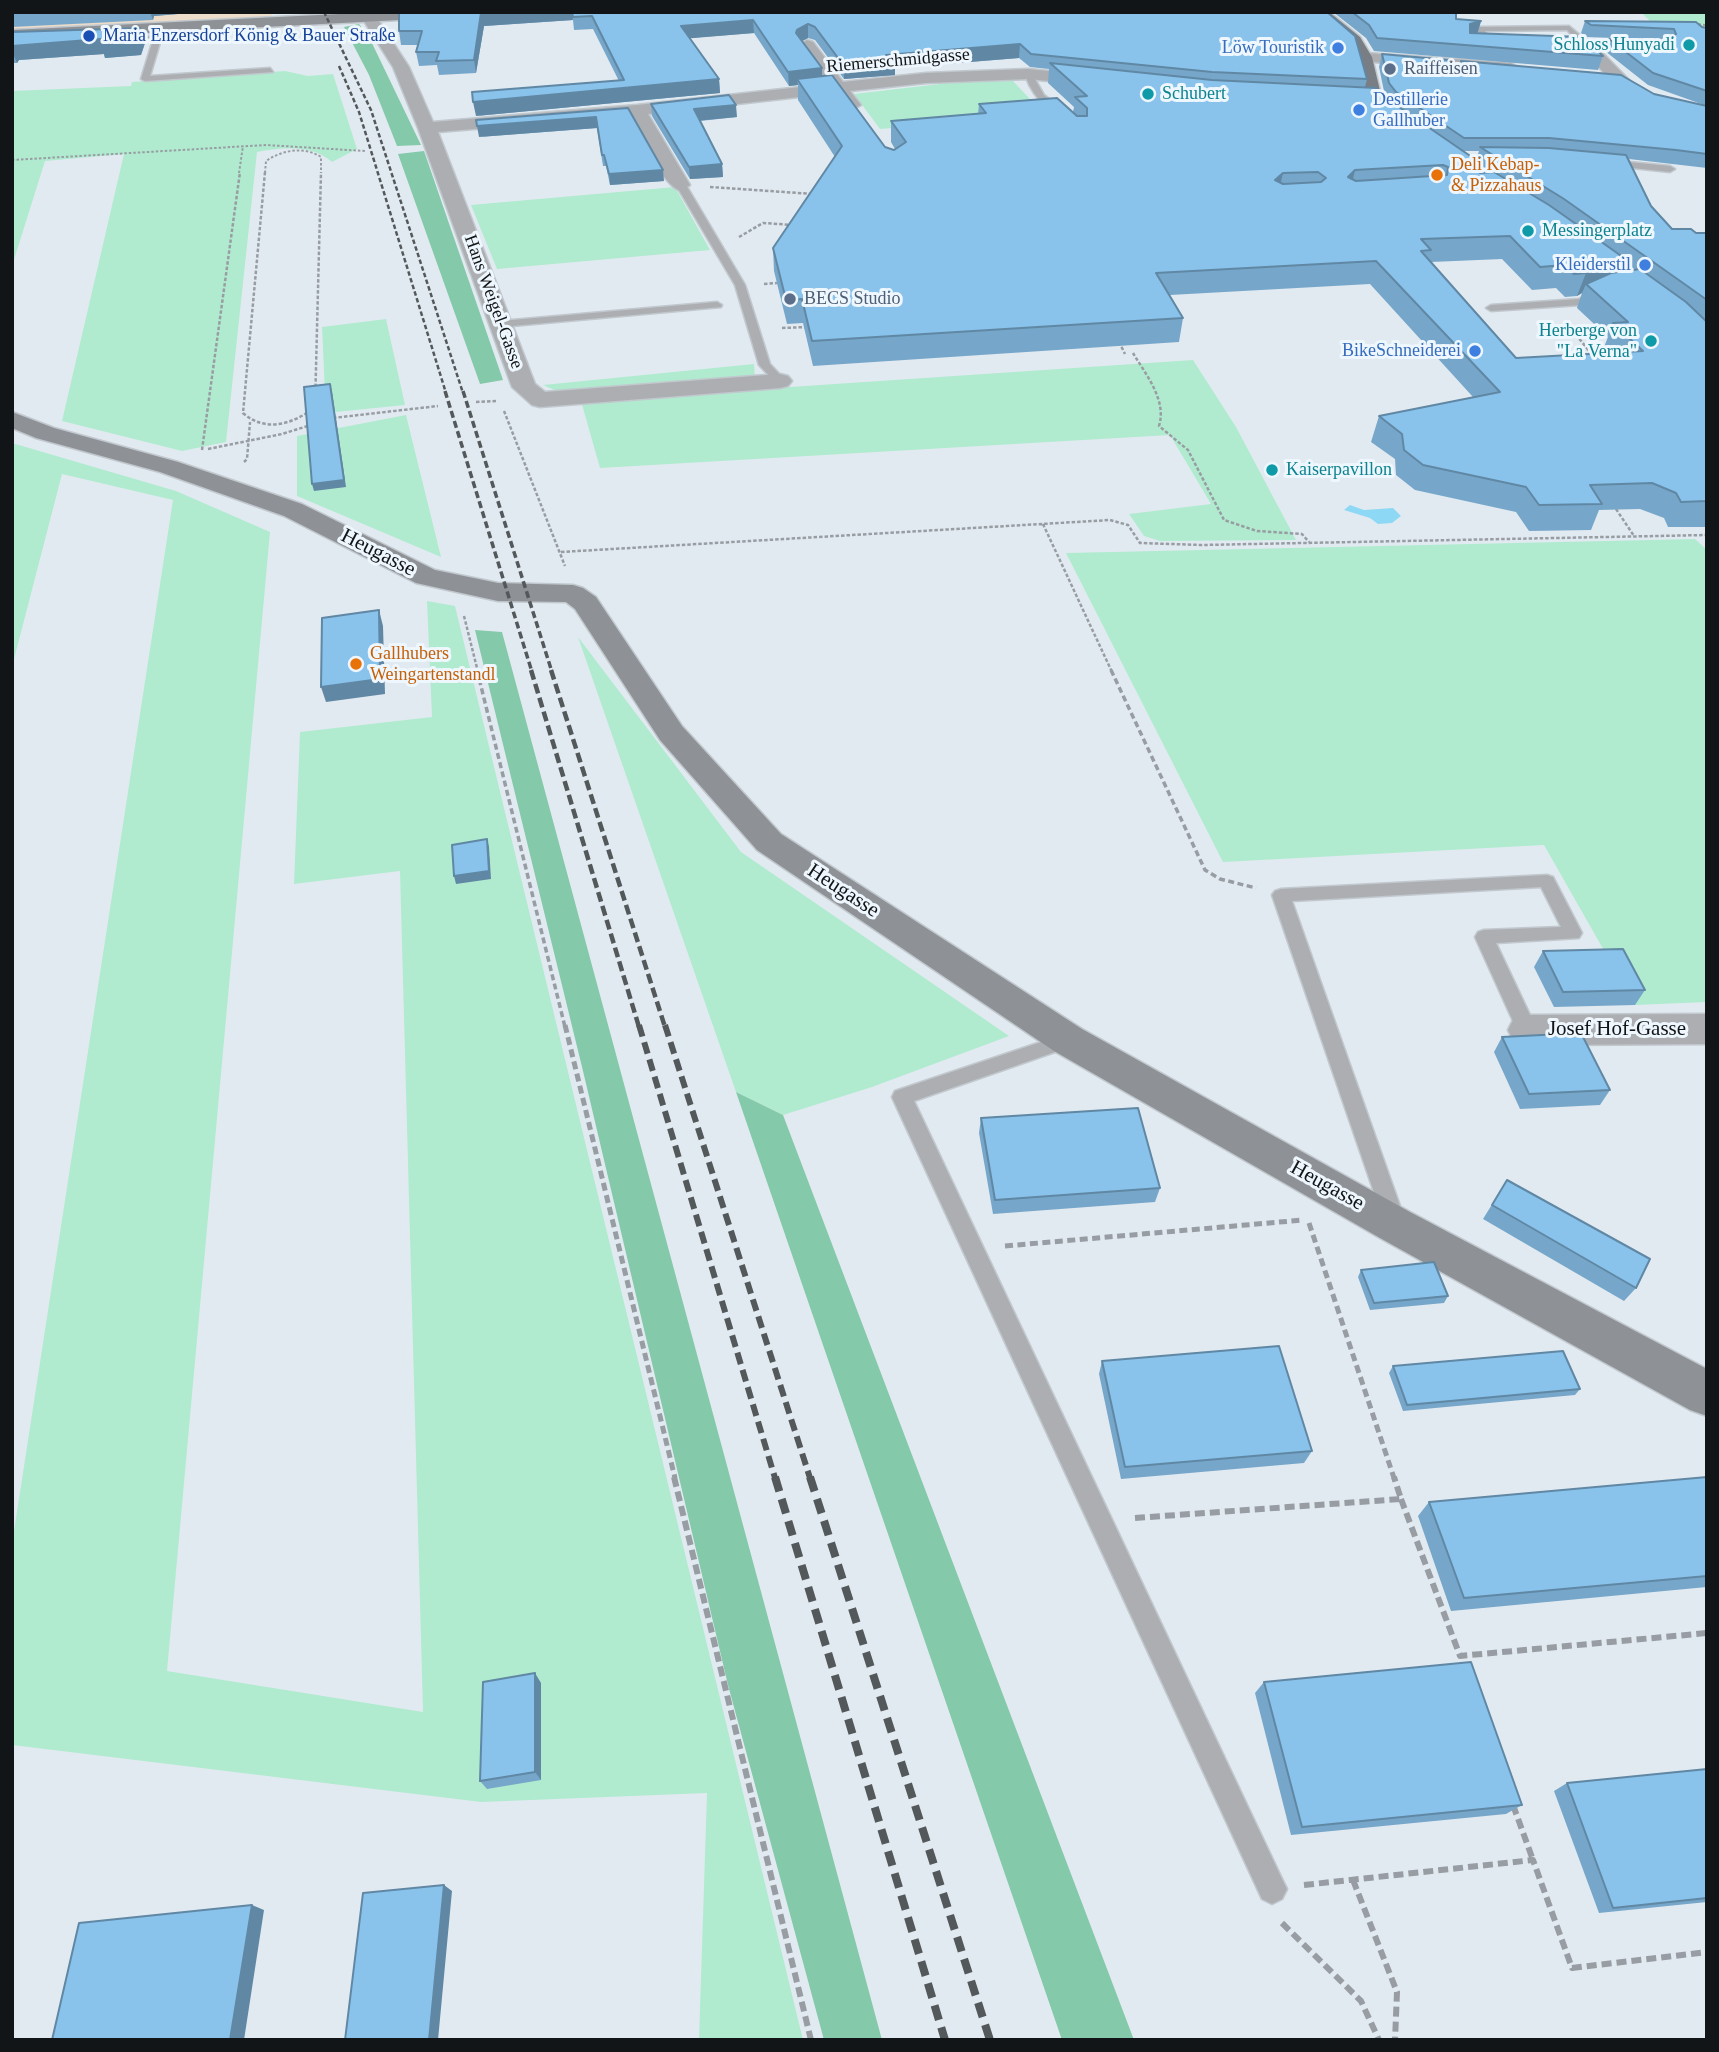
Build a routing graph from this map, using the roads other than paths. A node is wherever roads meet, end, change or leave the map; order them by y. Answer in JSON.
{"nodes":[{"id":1,"x":477,"y":12,"type":"edge"},
{"id":2,"x":1319,"y":12,"type":"edge"},
{"id":3,"x":370,"y":18,"type":"junction"},
{"id":4,"x":228,"y":25,"type":"junction"},
{"id":5,"x":1579,"y":27,"type":"dead end"},
{"id":6,"x":1569,"y":28,"type":"junction"},
{"id":7,"x":12,"y":35,"type":"edge"},
{"id":8,"x":157,"y":37,"type":"junction"},
{"id":9,"x":1462,"y":41,"type":"edge"},
{"id":10,"x":1489,"y":42,"type":"junction"},
{"id":11,"x":12,"y":43,"type":"edge"},
{"id":12,"x":1584,"y":43,"type":"junction"},
{"id":13,"x":1610,"y":44,"type":"edge"},
{"id":14,"x":807,"y":45,"type":"edge"},
{"id":15,"x":1363,"y":46,"type":"junction"},
{"id":16,"x":1520,"y":52,"type":"edge"},
{"id":17,"x":270,"y":70,"type":"dead end"},
{"id":18,"x":1028,"y":74,"type":"junction"},
{"id":19,"x":1594,"y":77,"type":"edge"},
{"id":20,"x":1119,"y":84,"type":"edge"},
{"id":21,"x":839,"y":87,"type":"junction"},
{"id":22,"x":637,"y":110,"type":"junction"},
{"id":23,"x":863,"y":120,"type":"edge"},
{"id":24,"x":1073,"y":125,"type":"edge"},
{"id":25,"x":428,"y":128,"type":"junction"},
{"id":26,"x":1419,"y":134,"type":"edge"},
{"id":27,"x":1594,"y":162,"type":"edge"},
{"id":28,"x":1670,"y":169,"type":"edge"},
{"id":29,"x":681,"y":185,"type":"joint"},
{"id":30,"x":1609,"y":290,"type":"edge"},
{"id":31,"x":717,"y":305,"type":"dead end"},
{"id":32,"x":1491,"y":309,"type":"dead end"},
{"id":33,"x":501,"y":324,"type":"junction"},
{"id":34,"x":780,"y":381,"type":"joint"},
{"id":35,"x":12,"y":419,"type":"edge"},
{"id":36,"x":1707,"y":1029,"type":"edge"},
{"id":37,"x":1527,"y":1030,"type":"joint"},
{"id":38,"x":1068,"y":1040,"type":"junction"},
{"id":39,"x":1395,"y":1225,"type":"junction"},
{"id":40,"x":1707,"y":1394,"type":"edge"},
{"id":41,"x":1272,"y":1889,"type":"road end"}],
"edges":[{"from":1,"to":3,"type":"street"},
{"from":2,"to":15,"type":"main road"},
{"from":3,"to":4,"type":"street"},
{"from":3,"to":25,"type":"street","name":"Hans Weigel-Gasse"},
{"from":4,"to":7,"type":"street"},
{"from":4,"to":8,"type":"lane"},
{"from":5,"to":6,"type":"lane"},
{"from":6,"to":10,"type":"lane"},
{"from":6,"to":12,"type":"lane"},
{"from":8,"to":11,"type":"lane"},
{"from":8,"to":17,"type":"lane"},
{"from":9,"to":10,"type":"street"},
{"from":10,"to":12,"type":"street"},
{"from":12,"to":13,"type":"street"},
{"from":12,"to":19,"type":"street"},
{"from":14,"to":21,"type":"street"},
{"from":15,"to":16,"type":"street"},
{"from":15,"to":26,"type":"main road"},
{"from":18,"to":20,"type":"street","name":"Riemerschmidgasse"},
{"from":18,"to":21,"type":"street","name":"Riemerschmidgasse"},
{"from":18,"to":24,"type":"lane"},
{"from":21,"to":22,"type":"street","name":"Riemerschmidgasse"},
{"from":21,"to":23,"type":"street"},
{"from":22,"to":25,"type":"street","name":"Riemerschmidgasse"},
{"from":22,"to":29,"type":"street"},
{"from":25,"to":33,"type":"street","name":"Hans Weigel-Gasse"},
{"from":27,"to":28,"type":"lane"},
{"from":29,"to":34,"type":"lane"},
{"from":30,"to":32,"type":"lane"},
{"from":31,"to":33,"type":"lane"},
{"from":33,"to":34,"type":"street","name":"Hans Weigel-Gasse"},
{"from":35,"to":38,"type":"street","name":"Heugasse"},
{"from":36,"to":37,"type":"street","name":"Josef Hof-Gasse"},
{"from":37,"to":39,"type":"lane"},
{"from":38,"to":39,"type":"street","name":"Heugasse"},
{"from":38,"to":41,"type":"lane"},
{"from":39,"to":40,"type":"street","name":"Heugasse"}]}
